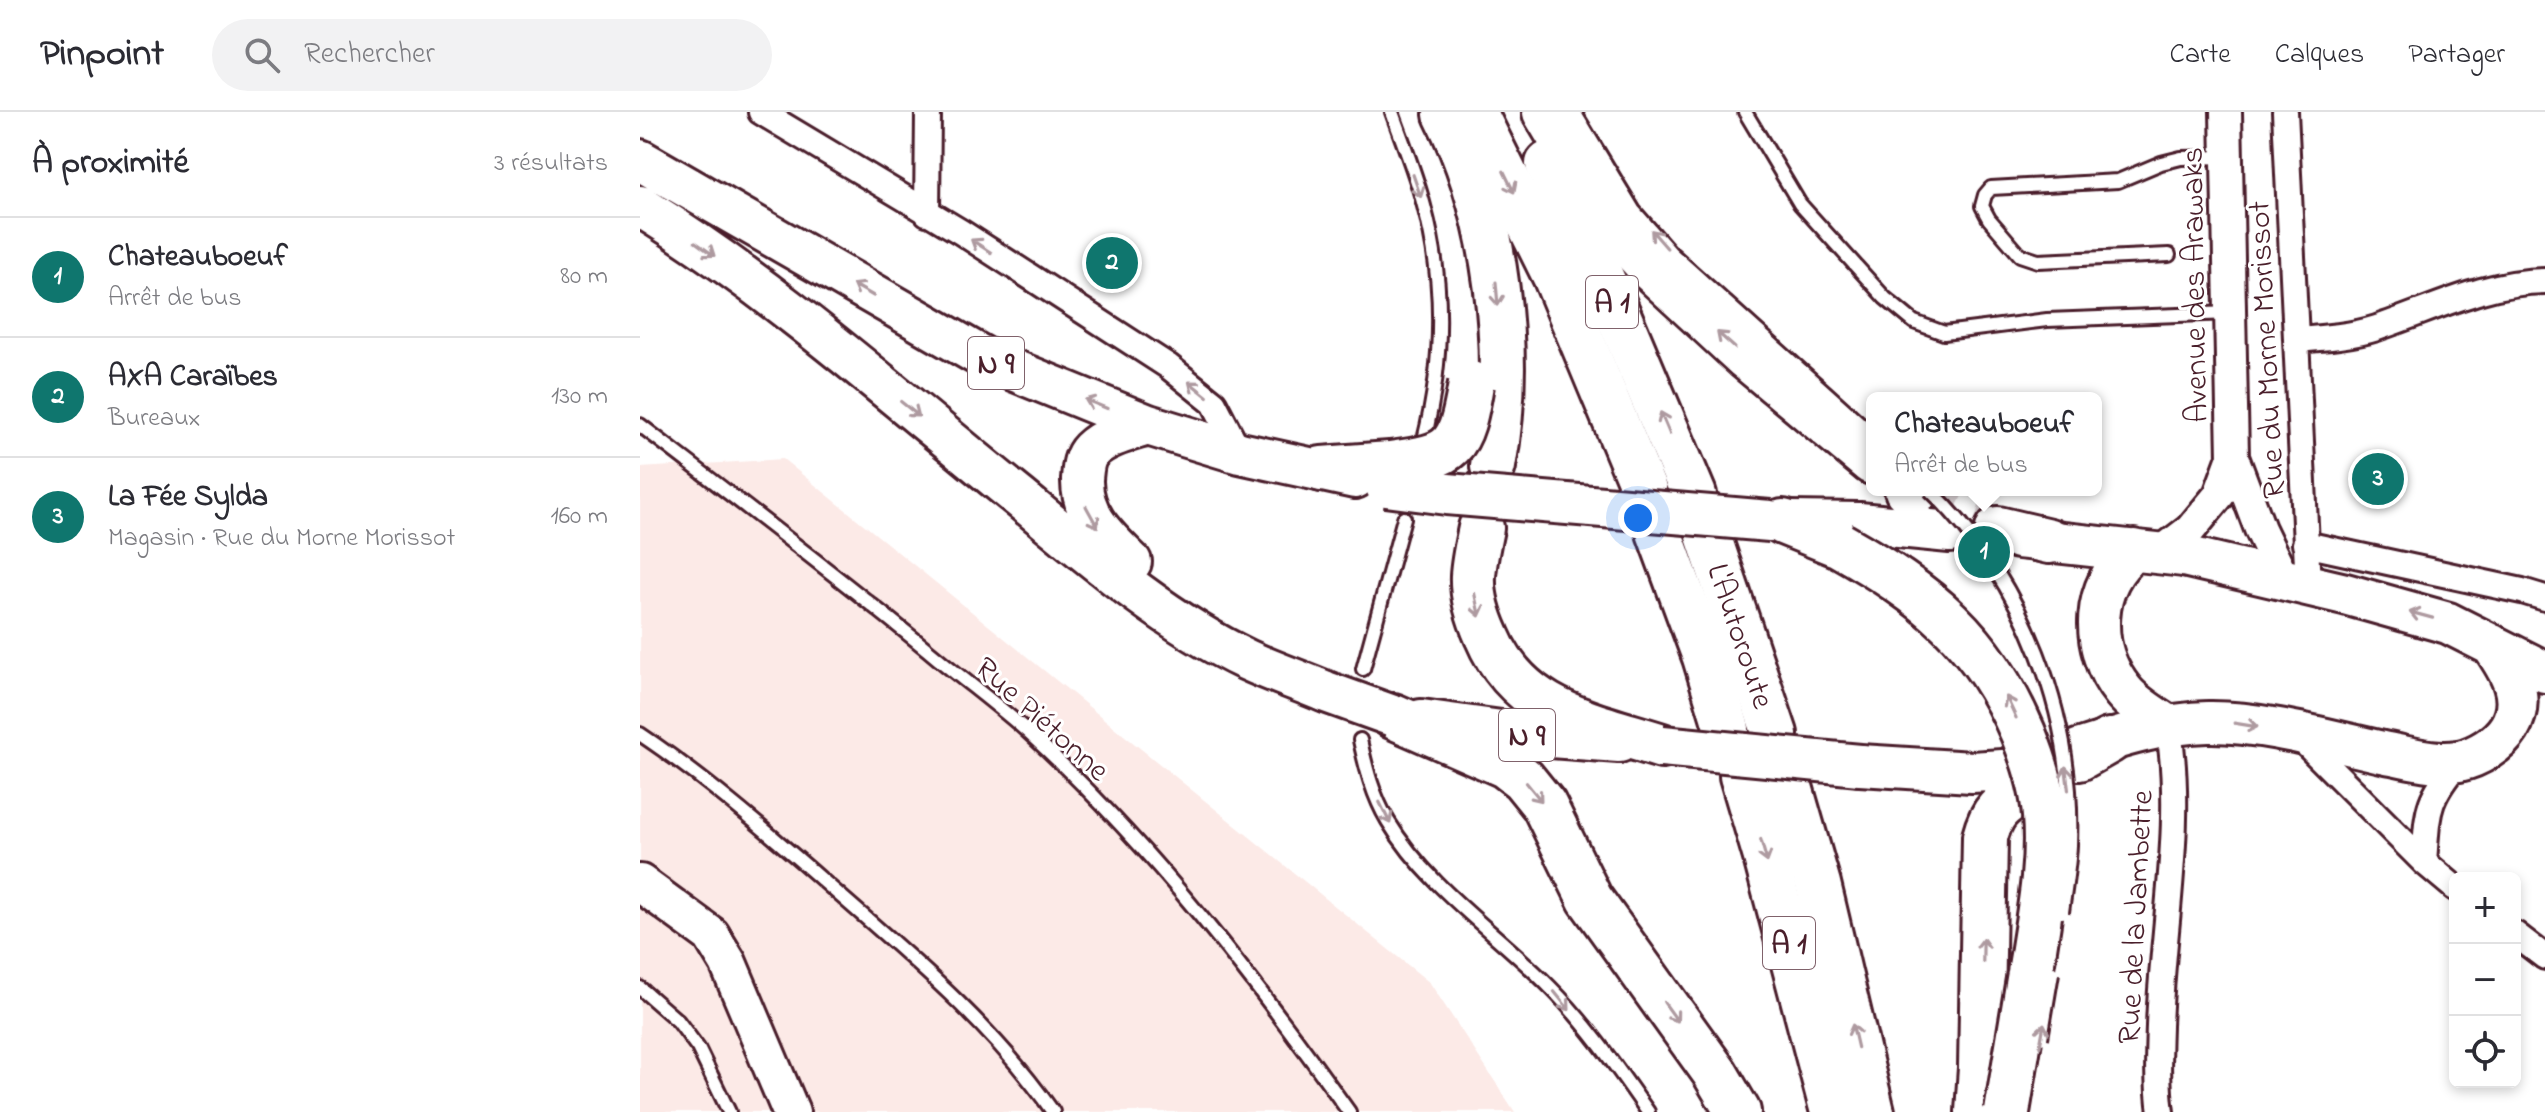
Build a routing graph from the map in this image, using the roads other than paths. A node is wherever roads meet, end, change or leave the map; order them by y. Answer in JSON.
{"nodes":[{"id":1,"x":761,"y":112,"type":"edge"},
{"id":2,"x":928,"y":112,"type":"edge"},
{"id":3,"x":1392,"y":112,"type":"edge"},
{"id":4,"x":1421,"y":112,"type":"edge"},
{"id":5,"x":1445,"y":112,"type":"edge"},
{"id":6,"x":1474,"y":112,"type":"edge"},
{"id":7,"x":1524,"y":112,"type":"edge"},
{"id":8,"x":1545,"y":112,"type":"edge"},
{"id":9,"x":1574,"y":112,"type":"edge"},
{"id":10,"x":1745,"y":112,"type":"edge"},
{"id":11,"x":2226,"y":112,"type":"edge"},
{"id":12,"x":2285,"y":112,"type":"edge"},
{"id":13,"x":2227,"y":157,"type":"junction"},
{"id":14,"x":640,"y":160,"type":"edge"},
{"id":15,"x":640,"y":206,"type":"edge"},
{"id":16,"x":927,"y":213,"type":"junction"},
{"id":17,"x":2169,"y":255,"type":"dead end"},
{"id":18,"x":2545,"y":281,"type":"edge"},
{"id":19,"x":2231,"y":313,"type":"junction"},
{"id":20,"x":2297,"y":340,"type":"junction"},
{"id":21,"x":640,"y":425,"type":"edge"},
{"id":22,"x":1148,"y":425,"type":"junction"},
{"id":23,"x":1866,"y":429,"type":"edge"},
{"id":24,"x":1240,"y":453,"type":"junction"},
{"id":25,"x":1866,"y":457,"type":"edge"},
{"id":26,"x":2233,"y":457,"type":"junction"},
{"id":27,"x":1493,"y":466,"type":"dead end"},
{"id":28,"x":1322,"y":469,"type":"joint"},
{"id":29,"x":1401,"y":477,"type":"junction"},
{"id":30,"x":1644,"y":490,"type":"dead end"},
{"id":31,"x":1923,"y":496,"type":"edge"},
{"id":32,"x":1777,"y":522,"type":"junction"},
{"id":33,"x":1481,"y":528,"type":"dead end"},
{"id":34,"x":1659,"y":532,"type":"dead end"},
{"id":35,"x":1950,"y":532,"type":"dead end"},
{"id":36,"x":2002,"y":533,"type":"tunnel mouth"},
{"id":37,"x":2049,"y":541,"type":"joint"},
{"id":38,"x":2305,"y":544,"type":"junction"},
{"id":39,"x":2148,"y":551,"type":"junction"},
{"id":40,"x":2296,"y":582,"type":"junction"},
{"id":41,"x":2545,"y":598,"type":"edge"},
{"id":42,"x":1201,"y":634,"type":"junction"},
{"id":43,"x":2492,"y":645,"type":"junction"},
{"id":44,"x":1363,"y":669,"type":"dead end"},
{"id":45,"x":2545,"y":672,"type":"edge"},
{"id":46,"x":2545,"y":725,"type":"edge"},
{"id":47,"x":2168,"y":726,"type":"junction"},
{"id":48,"x":1377,"y":728,"type":"junction"},
{"id":49,"x":1727,"y":729,"type":"dead end"},
{"id":50,"x":640,"y":734,"type":"edge"},
{"id":51,"x":1775,"y":734,"type":"dead end"},
{"id":52,"x":2296,"y":734,"type":"junction"},
{"id":53,"x":2501,"y":739,"type":"junction"},
{"id":54,"x":1662,"y":746,"type":"junction"},
{"id":55,"x":2088,"y":750,"type":"dead end"},
{"id":56,"x":2459,"y":761,"type":"junction"},
{"id":57,"x":1742,"y":776,"type":"dead end"},
{"id":58,"x":2021,"y":779,"type":"joint"},
{"id":59,"x":1788,"y":780,"type":"dead end"},
{"id":60,"x":2424,"y":862,"type":"junction"},
{"id":61,"x":640,"y":883,"type":"edge"},
{"id":62,"x":2449,"y":883,"type":"edge"},
{"id":63,"x":2061,"y":918,"type":"dead end"},
{"id":64,"x":2521,"y":939,"type":"edge"},
{"id":65,"x":2545,"y":957,"type":"edge"},
{"id":66,"x":2053,"y":965,"type":"dead end"},
{"id":67,"x":640,"y":988,"type":"edge"},
{"id":68,"x":2038,"y":1055,"type":"dead end"},
{"id":69,"x":729,"y":1112,"type":"edge"},
{"id":70,"x":791,"y":1112,"type":"edge"},
{"id":71,"x":1053,"y":1112,"type":"edge"},
{"id":72,"x":1349,"y":1112,"type":"edge"},
{"id":73,"x":1648,"y":1112,"type":"edge"},
{"id":74,"x":1738,"y":1112,"type":"edge"},
{"id":75,"x":1833,"y":1112,"type":"edge"},
{"id":76,"x":1872,"y":1112,"type":"edge"},
{"id":77,"x":1978,"y":1112,"type":"edge"},
{"id":78,"x":2007,"y":1112,"type":"edge"},
{"id":79,"x":2161,"y":1112,"type":"edge"}],
"edges":[{"from":1,"to":16,"type":"street"},
{"from":2,"to":16,"type":"street"},
{"from":3,"to":29,"type":"lane","one_way":true},
{"from":4,"to":29,"type":"highway","bridge":true},
{"from":5,"to":27,"type":"highway","one_way":true},
{"from":6,"to":30,"type":"highway","number":"A 1","one_way":true},
{"from":51,"to":7,"type":"highway","name":"L'Autoroute","number":"A 1","one_way":true},
{"from":25,"to":8,"type":"highway","one_way":true},
{"from":23,"to":9,"type":"lane","one_way":true},
{"from":10,"to":19,"type":"lane"},
{"from":11,"to":13,"type":"street","name":"Avenue des Arawaks"},
{"from":12,"to":20,"type":"street","name":"Rue du Morne Morissot"},
{"from":13,"to":17,"type":"lane"},
{"from":13,"to":19,"type":"street","name":"Avenue des Arawaks"},
{"from":22,"to":14,"type":"main road","number":"N 9","one_way":true},
{"from":15,"to":42,"type":"main road","number":"N 9","one_way":true},
{"from":24,"to":16,"type":"street","one_way":true},
{"from":18,"to":20,"type":"street"},
{"from":19,"to":26,"type":"street","name":"Avenue des Arawaks"},
{"from":20,"to":38,"type":"street","name":"Rue du Morne Morissot"},
{"from":21,"to":72,"type":"lane","name":"Rue Piétonne"},
{"from":22,"to":24,"type":"main road","number":"N 9"},
{"from":22,"to":42,"type":"main road","one_way":true},
{"from":24,"to":28,"type":"main road","number":"N 9"},
{"from":26,"to":39,"type":"street","name":"Avenue des Arawaks"},
{"from":26,"to":40,"type":"street","name":"Avenue des Arawaks"},
{"from":28,"to":29,"type":"highway"},
{"from":29,"to":32,"type":"main road","bridge":true},
{"from":29,"to":44,"type":"lane"},
{"from":63,"to":31,"type":"lane","one_way":true,"bridge":true},
{"from":32,"to":35,"type":"main road"},
{"from":78,"to":32,"type":"highway","one_way":true,"bridge":true},
{"from":33,"to":54,"type":"highway","one_way":true},
{"from":34,"to":49,"type":"highway","name":"L'Autoroute"},
{"from":36,"to":37,"type":"highway"},
{"from":37,"to":39,"type":"main road"},
{"from":38,"to":40,"type":"street","name":"Rue du Morne Morissot"},
{"from":38,"to":41,"type":"street"},
{"from":39,"to":40,"type":"main road"},
{"from":39,"to":47,"type":"main road"},
{"from":43,"to":40,"type":"main road","one_way":true},
{"from":42,"to":48,"type":"main road","number":"N 9","bridge":true},
{"from":43,"to":45,"type":"main road"},
{"from":43,"to":53,"type":"main road"},
{"from":46,"to":53,"type":"main road"},
{"from":47,"to":52,"type":"main road","one_way":true},
{"from":47,"to":55,"type":"main road"},
{"from":47,"to":79,"type":"street","name":"Rue de la Jambette"},
{"from":48,"to":54,"type":"main road","number":"N 9"},
{"from":48,"to":73,"type":"lane","one_way":true},
{"from":48,"to":74,"type":"highway","one_way":true},
{"from":50,"to":71,"type":"lane"},
{"from":52,"to":56,"type":"main road"},
{"from":52,"to":60,"type":"street"},
{"from":53,"to":56,"type":"main road"},
{"from":54,"to":58,"type":"main road","bridge":true},
{"from":56,"to":60,"type":"street"},
{"from":57,"to":75,"type":"highway","number":"A 1","one_way":true},
{"from":77,"to":58,"type":"highway","one_way":true},
{"from":76,"to":59,"type":"highway","number":"A 1","one_way":true},
{"from":60,"to":62,"type":"street"},
{"from":61,"to":70,"type":"main road"},
{"from":64,"to":65,"type":"street"},
{"from":68,"to":66,"type":"lane","one_way":true,"bridge":true},
{"from":67,"to":69,"type":"lane"}]}
